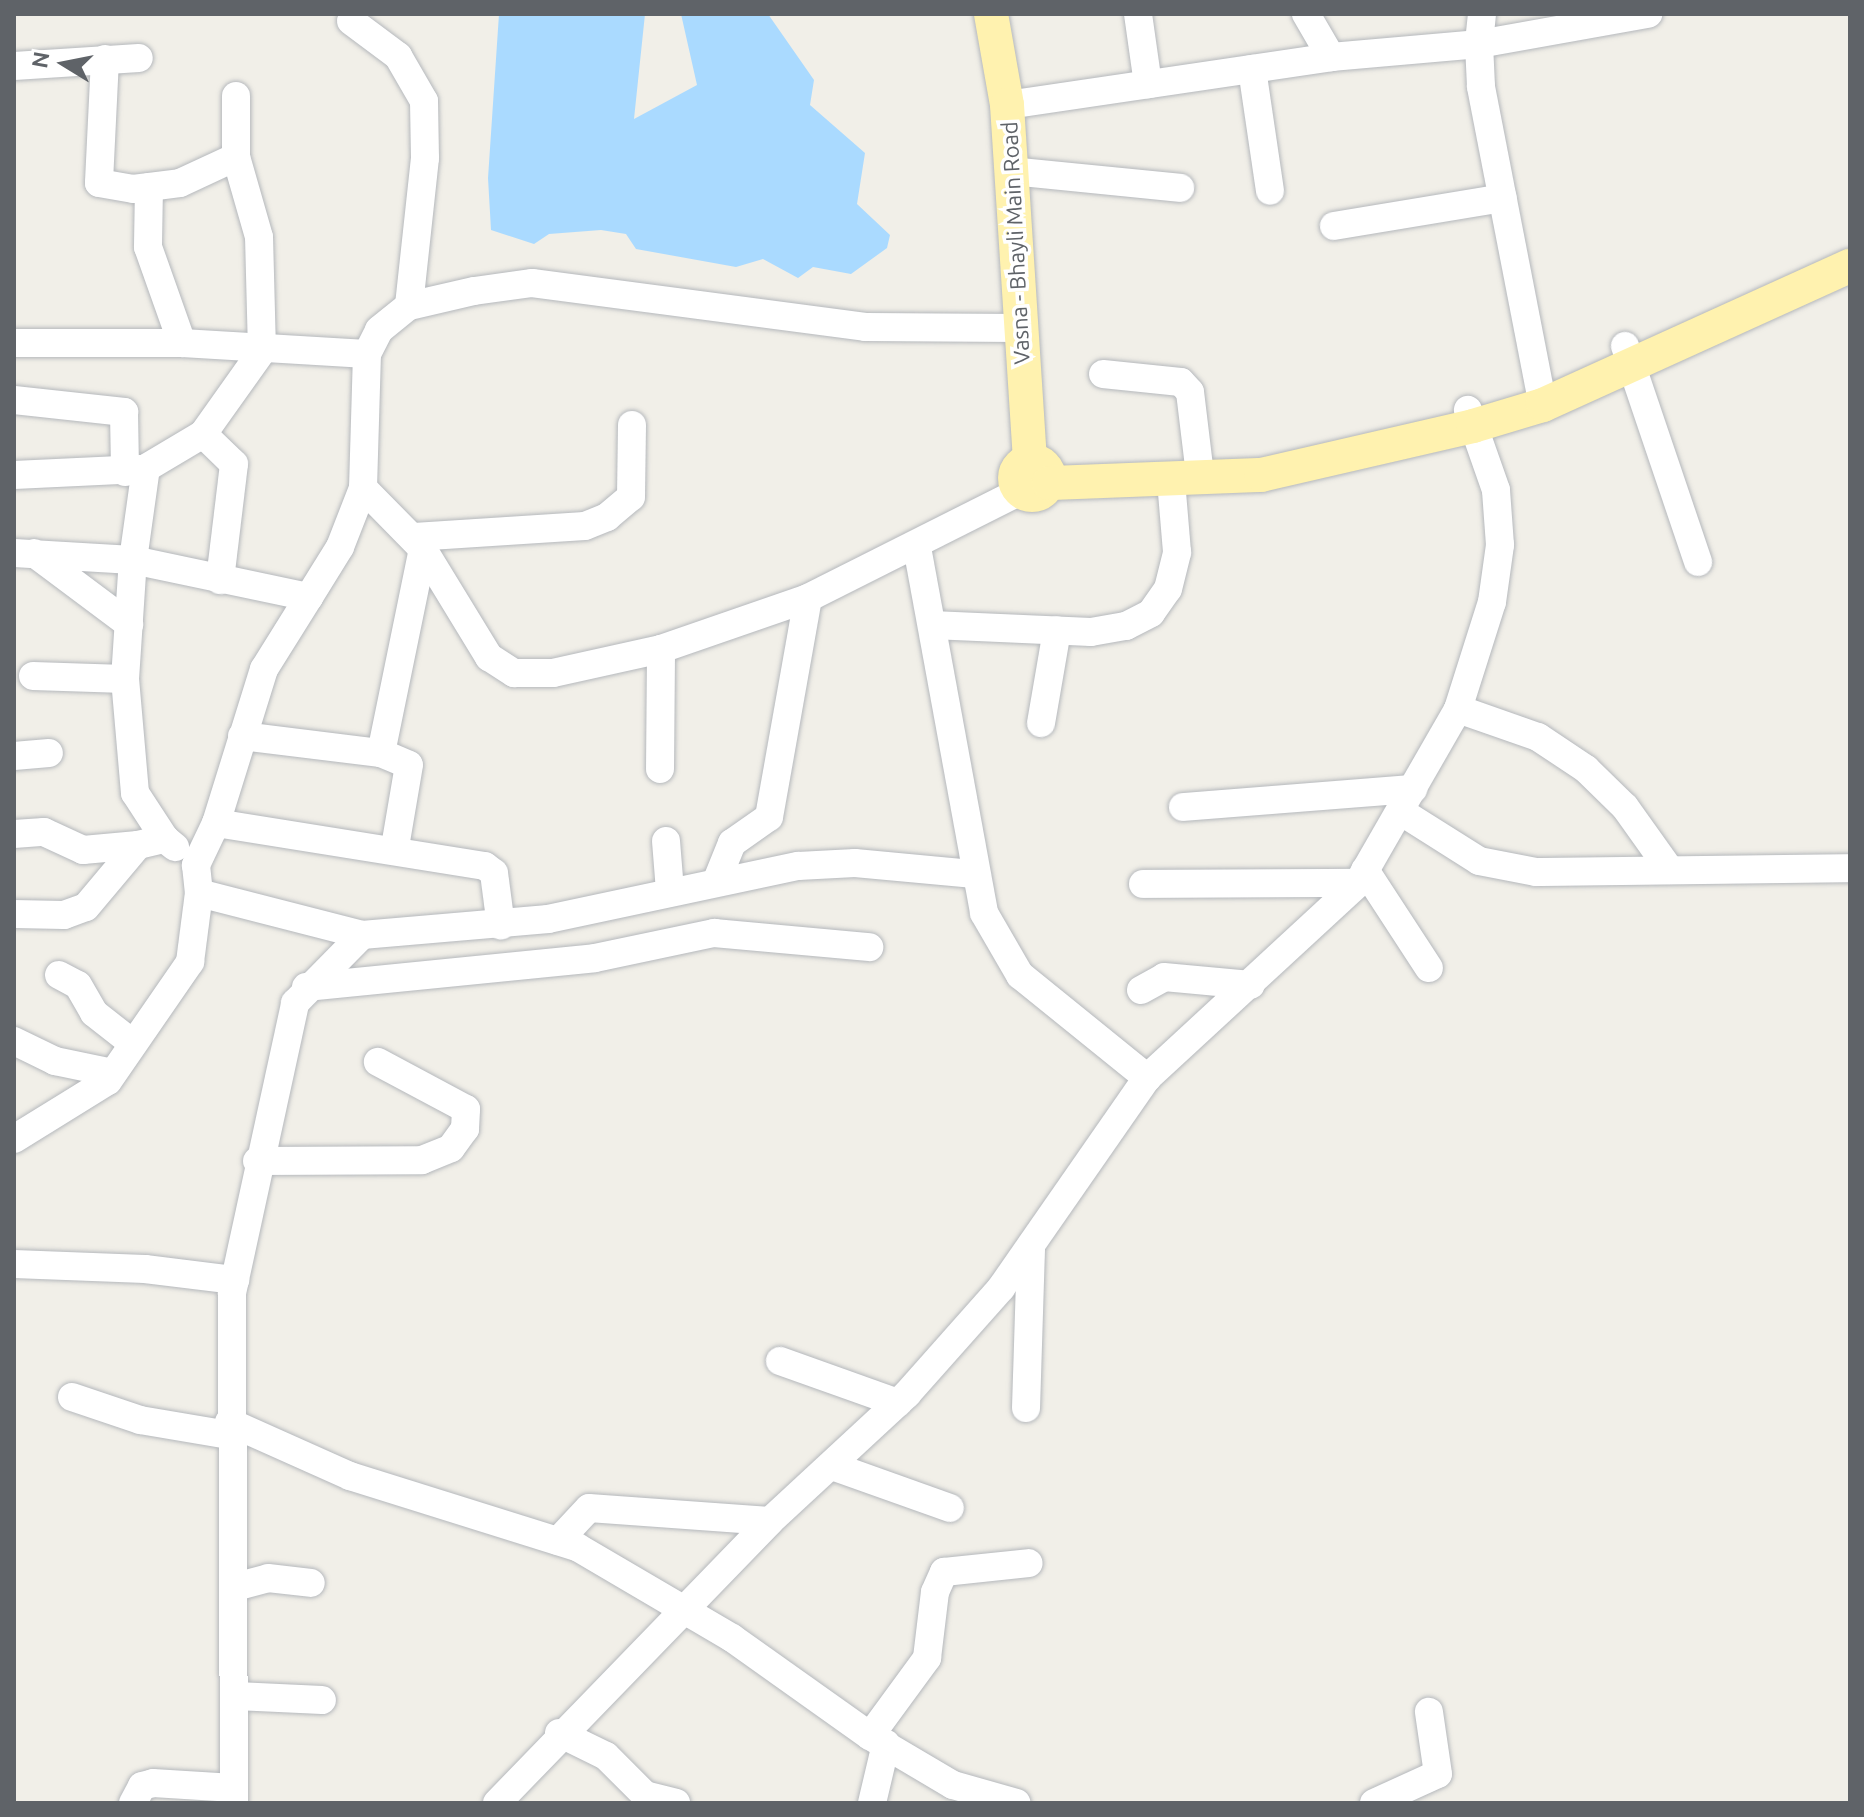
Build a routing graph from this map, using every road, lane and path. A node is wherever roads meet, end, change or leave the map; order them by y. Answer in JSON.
{"nodes":[{"id":1,"x":1138,"y":14,"type":"edge"},
{"id":2,"x":1306,"y":14,"type":"edge"},
{"id":3,"x":1482,"y":14,"type":"edge"},
{"id":4,"x":1648,"y":14,"type":"edge"},
{"id":5,"x":993,"y":18,"type":"edge"},
{"id":6,"x":351,"y":21,"type":"dead end"},
{"id":7,"x":1479,"y":44,"type":"junction"},
{"id":8,"x":1331,"y":57,"type":"junction"},
{"id":9,"x":139,"y":58,"type":"dead end"},
{"id":10,"x":105,"y":59,"type":"junction"},
{"id":11,"x":14,"y":66,"type":"edge"},
{"id":12,"x":1252,"y":69,"type":"junction"},
{"id":13,"x":1148,"y":84,"type":"junction"},
{"id":14,"x":236,"y":96,"type":"dead end"},
{"id":15,"x":1007,"y":105,"type":"junction"},
{"id":16,"x":236,"y":157,"type":"junction"},
{"id":17,"x":1011,"y":171,"type":"junction"},
{"id":18,"x":149,"y":187,"type":"junction"},
{"id":19,"x":1180,"y":188,"type":"dead end"},
{"id":20,"x":1270,"y":191,"type":"dead end"},
{"id":21,"x":1503,"y":198,"type":"junction"},
{"id":22,"x":1334,"y":226,"type":"dead end"},
{"id":23,"x":1850,"y":246,"type":"edge"},
{"id":24,"x":1850,"y":266,"type":"edge"},
{"id":25,"x":409,"y":306,"type":"junction"},
{"id":26,"x":1019,"y":328,"type":"junction"},
{"id":27,"x":14,"y":343,"type":"edge"},
{"id":28,"x":182,"y":343,"type":"junction"},
{"id":29,"x":262,"y":351,"type":"junction"},
{"id":30,"x":367,"y":354,"type":"junction"},
{"id":31,"x":1628,"y":356,"type":"junction"},
{"id":32,"x":1103,"y":374,"type":"dead end"},
{"id":33,"x":1541,"y":396,"type":"junction"},
{"id":34,"x":14,"y":400,"type":"edge"},
{"id":35,"x":1470,"y":418,"type":"junction"},
{"id":36,"x":632,"y":425,"type":"dead end"},
{"id":37,"x":203,"y":434,"type":"junction"},
{"id":38,"x":136,"y":470,"type":"junction"},
{"id":39,"x":14,"y":475,"type":"edge"},
{"id":40,"x":1034,"y":478,"type":"junction"},
{"id":41,"x":1186,"y":479,"type":"junction"},
{"id":42,"x":363,"y":488,"type":"junction"},
{"id":43,"x":418,"y":543,"type":"junction"},
{"id":44,"x":917,"y":547,"type":"junction"},
{"id":45,"x":24,"y":553,"type":"edge"},
{"id":46,"x":133,"y":560,"type":"junction"},
{"id":47,"x":1698,"y":562,"type":"dead end"},
{"id":48,"x":220,"y":580,"type":"junction"},
{"id":49,"x":309,"y":597,"type":"junction"},
{"id":50,"x":808,"y":598,"type":"junction"},
{"id":51,"x":129,"y":624,"type":"junction"},
{"id":52,"x":932,"y":625,"type":"junction"},
{"id":53,"x":1057,"y":630,"type":"junction"},
{"id":54,"x":661,"y":649,"type":"junction"},
{"id":55,"x":33,"y":676,"type":"dead end"},
{"id":56,"x":125,"y":679,"type":"junction"},
{"id":57,"x":1458,"y":709,"type":"junction"},
{"id":58,"x":1041,"y":723,"type":"dead end"},
{"id":59,"x":242,"y":736,"type":"junction"},
{"id":60,"x":49,"y":753,"type":"dead end"},
{"id":61,"x":381,"y":753,"type":"junction"},
{"id":62,"x":14,"y":756,"type":"edge"},
{"id":63,"x":660,"y":769,"type":"dead end"},
{"id":64,"x":1406,"y":800,"type":"junction"},
{"id":65,"x":1183,"y":807,"type":"dead end"},
{"id":66,"x":216,"y":823,"type":"junction"},
{"id":67,"x":14,"y":834,"type":"edge"},
{"id":68,"x":666,"y":841,"type":"dead end"},
{"id":69,"x":152,"y":842,"type":"junction"},
{"id":70,"x":395,"y":847,"type":"junction"},
{"id":71,"x":196,"y":865,"type":"junction"},
{"id":72,"x":1850,"y":868,"type":"edge"},
{"id":73,"x":1670,"y":870,"type":"junction"},
{"id":74,"x":974,"y":874,"type":"junction"},
{"id":75,"x":1361,"y":876,"type":"junction"},
{"id":76,"x":717,"y":880,"type":"junction"},
{"id":77,"x":1143,"y":884,"type":"dead end"},
{"id":78,"x":670,"y":891,"type":"junction"},
{"id":79,"x":199,"y":893,"type":"junction"},
{"id":80,"x":14,"y":914,"type":"edge"},
{"id":81,"x":501,"y":926,"type":"junction"},
{"id":82,"x":362,"y":935,"type":"junction"},
{"id":83,"x":869,"y":947,"type":"dead end"},
{"id":84,"x":1429,"y":968,"type":"dead end"},
{"id":85,"x":59,"y":975,"type":"dead end"},
{"id":86,"x":1251,"y":985,"type":"junction"},
{"id":87,"x":306,"y":987,"type":"junction"},
{"id":88,"x":1141,"y":990,"type":"dead end"},
{"id":89,"x":14,"y":1041,"type":"edge"},
{"id":90,"x":131,"y":1042,"type":"junction"},
{"id":91,"x":378,"y":1062,"type":"dead end"},
{"id":92,"x":113,"y":1073,"type":"junction"},
{"id":93,"x":1147,"y":1078,"type":"junction"},
{"id":94,"x":14,"y":1139,"type":"edge"},
{"id":95,"x":254,"y":1172,"type":"junction"},
{"id":96,"x":1031,"y":1246,"type":"junction"},
{"id":97,"x":14,"y":1264,"type":"edge"},
{"id":98,"x":235,"y":1280,"type":"junction"},
{"id":99,"x":780,"y":1361,"type":"dead end"},
{"id":100,"x":72,"y":1397,"type":"dead end"},
{"id":101,"x":898,"y":1403,"type":"junction"},
{"id":102,"x":1026,"y":1408,"type":"dead end"},
{"id":103,"x":232,"y":1429,"type":"junction"},
{"id":104,"x":832,"y":1466,"type":"junction"},
{"id":105,"x":950,"y":1508,"type":"dead end"},
{"id":106,"x":770,"y":1521,"type":"junction"},
{"id":107,"x":558,"y":1541,"type":"junction"},
{"id":108,"x":1029,"y":1563,"type":"dead end"},
{"id":109,"x":311,"y":1583,"type":"dead end"},
{"id":110,"x":235,"y":1587,"type":"junction"},
{"id":111,"x":684,"y":1610,"type":"junction"},
{"id":112,"x":236,"y":1696,"type":"junction"},
{"id":113,"x":322,"y":1700,"type":"dead end"},
{"id":114,"x":1429,"y":1712,"type":"dead end"},
{"id":115,"x":559,"y":1733,"type":"junction"},
{"id":116,"x":878,"y":1740,"type":"junction"},
{"id":117,"x":234,"y":1796,"type":"edge"},
{"id":118,"x":503,"y":1796,"type":"edge"},
{"id":119,"x":133,"y":1803,"type":"edge"},
{"id":120,"x":676,"y":1803,"type":"edge"},
{"id":121,"x":872,"y":1803,"type":"edge"},
{"id":122,"x":1016,"y":1803,"type":"edge"},
{"id":123,"x":1374,"y":1803,"type":"edge"}],
"edges":[{"from":1,"to":13,"type":"street"},
{"from":2,"to":8,"type":"street"},
{"from":3,"to":7,"type":"street"},
{"from":4,"to":7,"type":"street"},
{"from":5,"to":15,"type":"main road","name":"Vasna - Bhayli Main Road"},
{"from":6,"to":25,"type":"street"},
{"from":7,"to":8,"type":"street"},
{"from":7,"to":21,"type":"street"},
{"from":8,"to":12,"type":"street"},
{"from":9,"to":10,"type":"street"},
{"from":10,"to":11,"type":"street"},
{"from":10,"to":18,"type":"street"},
{"from":12,"to":13,"type":"street"},
{"from":12,"to":20,"type":"street"},
{"from":13,"to":15,"type":"street"},
{"from":14,"to":16,"type":"street"},
{"from":15,"to":17,"type":"main road","name":"Vasna - Bhayli Main Road"},
{"from":16,"to":18,"type":"street"},
{"from":16,"to":29,"type":"street"},
{"from":17,"to":19,"type":"street"},
{"from":17,"to":26,"type":"main road","name":"Vasna - Bhayli Main Road"},
{"from":18,"to":28,"type":"street"},
{"from":21,"to":22,"type":"street"},
{"from":21,"to":33,"type":"street"},
{"from":23,"to":31,"type":"main road"},
{"from":24,"to":31,"type":"main road"},
{"from":25,"to":26,"type":"street"},
{"from":25,"to":30,"type":"street"},
{"from":26,"to":40,"type":"main road","name":"Vasna - Bhayli Main Road"},
{"from":27,"to":28,"type":"street"},
{"from":28,"to":29,"type":"street"},
{"from":29,"to":30,"type":"street"},
{"from":29,"to":37,"type":"street"},
{"from":30,"to":42,"type":"street"},
{"from":31,"to":33,"type":"main road"},
{"from":31,"to":47,"type":"street"},
{"from":32,"to":41,"type":"street"},
{"from":33,"to":35,"type":"main road"},
{"from":34,"to":38,"type":"street"},
{"from":35,"to":41,"type":"main road"},
{"from":35,"to":57,"type":"street"},
{"from":36,"to":43,"type":"street"},
{"from":37,"to":38,"type":"street"},
{"from":37,"to":48,"type":"street"},
{"from":38,"to":39,"type":"street"},
{"from":38,"to":46,"type":"street"},
{"from":40,"to":41,"type":"main road"},
{"from":40,"to":44,"type":"street"},
{"from":41,"to":53,"type":"street"},
{"from":42,"to":43,"type":"street"},
{"from":42,"to":49,"type":"street"},
{"from":43,"to":54,"type":"street"},
{"from":43,"to":61,"type":"street"},
{"from":44,"to":50,"type":"street"},
{"from":44,"to":52,"type":"street"},
{"from":45,"to":46,"type":"street"},
{"from":45,"to":51,"type":"street"},
{"from":46,"to":48,"type":"street"},
{"from":46,"to":51,"type":"street"},
{"from":48,"to":49,"type":"street"},
{"from":49,"to":59,"type":"street"},
{"from":50,"to":54,"type":"street"},
{"from":50,"to":76,"type":"street"},
{"from":51,"to":56,"type":"street"},
{"from":52,"to":53,"type":"street"},
{"from":52,"to":74,"type":"street"},
{"from":53,"to":58,"type":"street"},
{"from":54,"to":63,"type":"street"},
{"from":55,"to":56,"type":"street"},
{"from":56,"to":69,"type":"street"},
{"from":57,"to":64,"type":"street"},
{"from":57,"to":73,"type":"street"},
{"from":59,"to":61,"type":"street"},
{"from":59,"to":66,"type":"street"},
{"from":60,"to":62,"type":"street"},
{"from":61,"to":70,"type":"street"},
{"from":64,"to":65,"type":"street"},
{"from":64,"to":73,"type":"street"},
{"from":64,"to":75,"type":"street"},
{"from":66,"to":70,"type":"street"},
{"from":66,"to":71,"type":"street"},
{"from":67,"to":69,"type":"street"},
{"from":68,"to":78,"type":"street"},
{"from":69,"to":71,"type":"street"},
{"from":69,"to":80,"type":"street"},
{"from":70,"to":81,"type":"street"},
{"from":71,"to":79,"type":"street"},
{"from":72,"to":73,"type":"street"},
{"from":74,"to":76,"type":"street"},
{"from":74,"to":93,"type":"street"},
{"from":75,"to":77,"type":"street"},
{"from":75,"to":84,"type":"street"},
{"from":75,"to":86,"type":"street"},
{"from":76,"to":78,"type":"street"},
{"from":78,"to":81,"type":"street"},
{"from":79,"to":82,"type":"street"},
{"from":79,"to":90,"type":"street"},
{"from":81,"to":82,"type":"street"},
{"from":82,"to":87,"type":"street"},
{"from":83,"to":87,"type":"street"},
{"from":85,"to":90,"type":"street"},
{"from":86,"to":88,"type":"street"},
{"from":86,"to":93,"type":"street"},
{"from":87,"to":95,"type":"street"},
{"from":89,"to":92,"type":"street"},
{"from":90,"to":92,"type":"street"},
{"from":91,"to":95,"type":"street"},
{"from":92,"to":94,"type":"street"},
{"from":93,"to":96,"type":"street"},
{"from":95,"to":98,"type":"street"},
{"from":96,"to":101,"type":"street"},
{"from":96,"to":102,"type":"street"},
{"from":97,"to":98,"type":"street"},
{"from":98,"to":103,"type":"street"},
{"from":99,"to":101,"type":"street"},
{"from":100,"to":103,"type":"street"},
{"from":101,"to":104,"type":"street"},
{"from":103,"to":107,"type":"street"},
{"from":103,"to":110,"type":"street"},
{"from":104,"to":105,"type":"street"},
{"from":104,"to":106,"type":"street"},
{"from":106,"to":107,"type":"street"},
{"from":106,"to":111,"type":"street"},
{"from":107,"to":111,"type":"street"},
{"from":108,"to":116,"type":"street"},
{"from":109,"to":110,"type":"street"},
{"from":110,"to":112,"type":"street"},
{"from":111,"to":115,"type":"street"},
{"from":111,"to":116,"type":"street"},
{"from":112,"to":113,"type":"street"},
{"from":112,"to":117,"type":"street"},
{"from":114,"to":123,"type":"street"},
{"from":115,"to":118,"type":"street"},
{"from":115,"to":120,"type":"street"},
{"from":116,"to":121,"type":"street"},
{"from":116,"to":122,"type":"street"},
{"from":117,"to":119,"type":"street"}]}
